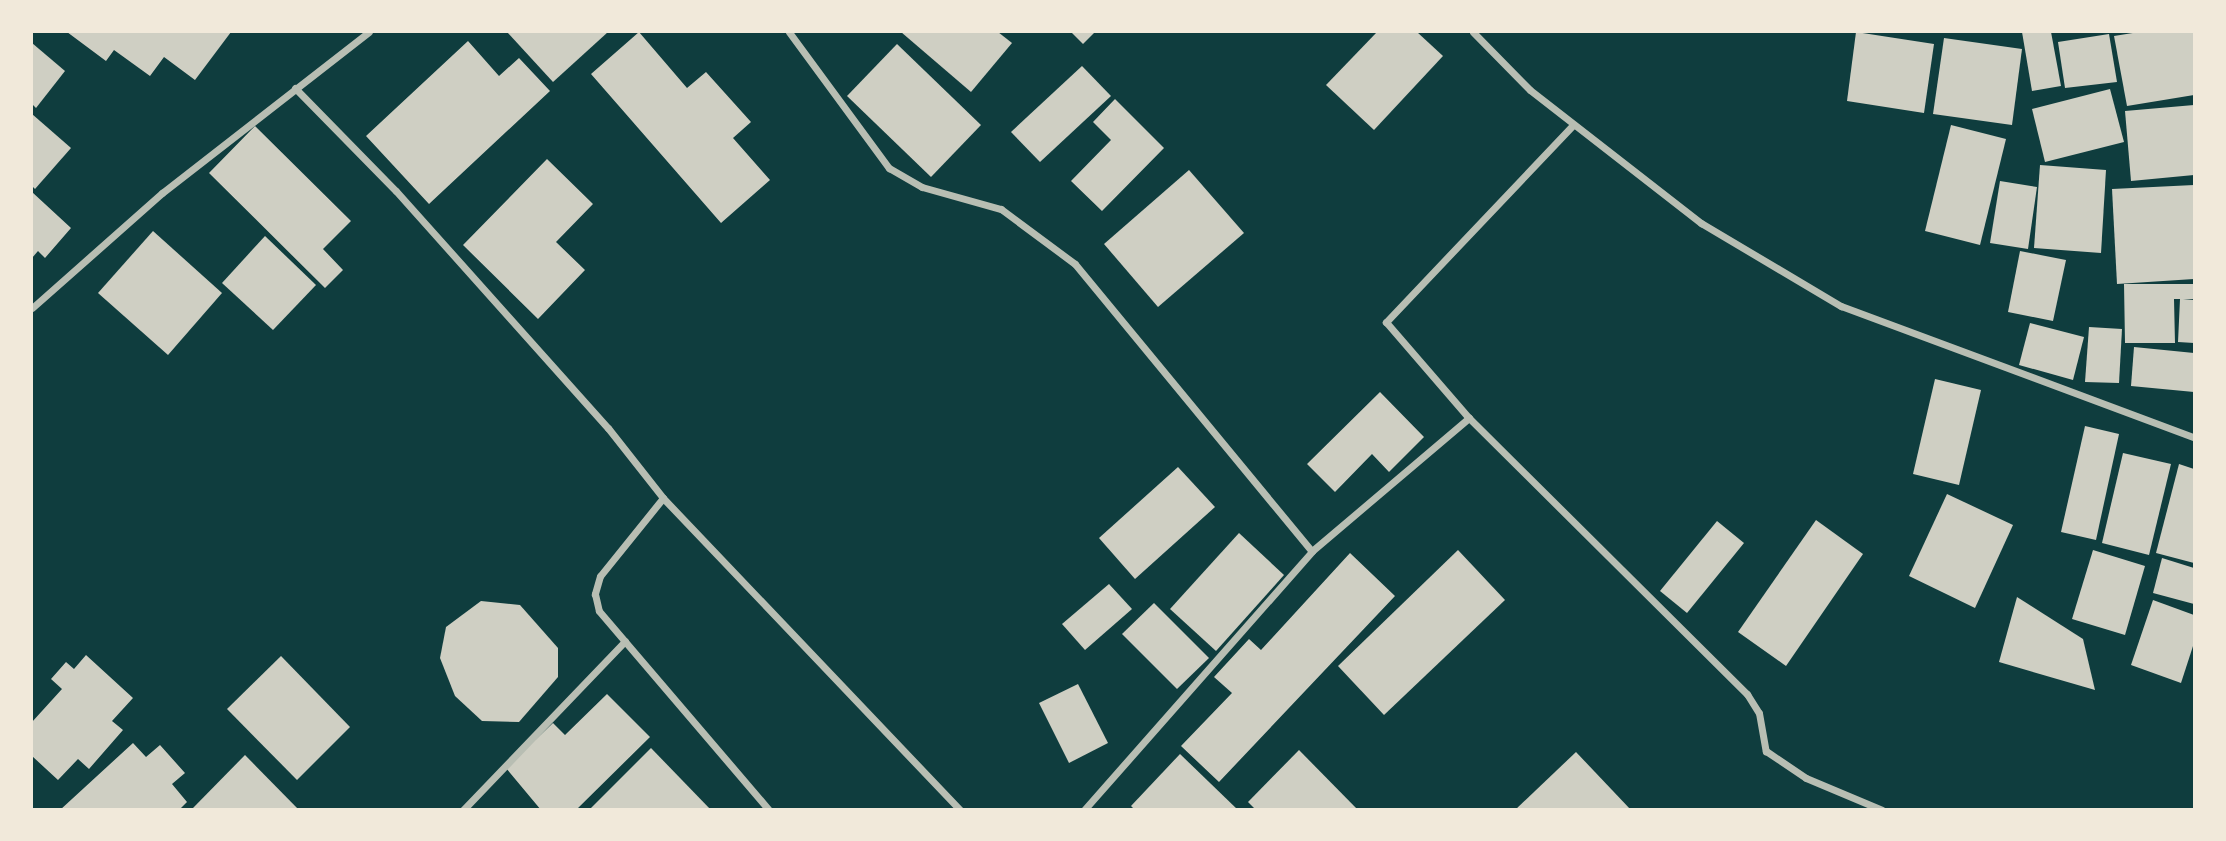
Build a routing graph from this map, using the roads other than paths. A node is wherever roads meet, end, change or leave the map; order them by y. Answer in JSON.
{"nodes":[{"id":1,"x":369,"y":32,"type":"edge"},
{"id":2,"x":789,"y":32,"type":"edge"},
{"id":3,"x":1473,"y":32,"type":"edge"},
{"id":4,"x":295,"y":88,"type":"junction"},
{"id":5,"x":1573,"y":125,"type":"junction"},
{"id":6,"x":32,"y":308,"type":"edge"},
{"id":7,"x":1469,"y":418,"type":"junction"},
{"id":8,"x":2194,"y":437,"type":"edge"},
{"id":9,"x":663,"y":498,"type":"junction"},
{"id":10,"x":1312,"y":551,"type":"junction"},
{"id":11,"x":625,"y":641,"type":"junction"},
{"id":12,"x":463,"y":810,"type":"edge"},
{"id":13,"x":769,"y":810,"type":"edge"},
{"id":14,"x":960,"y":810,"type":"edge"},
{"id":15,"x":1084,"y":810,"type":"edge"},
{"id":16,"x":1882,"y":810,"type":"edge"}],
"edges":[{"from":1,"to":4,"type":"street"},
{"from":2,"to":10,"type":"street"},
{"from":3,"to":5,"type":"street"},
{"from":4,"to":6,"type":"street"},
{"from":4,"to":9,"type":"street"},
{"from":5,"to":7,"type":"street"},
{"from":5,"to":8,"type":"street"},
{"from":7,"to":10,"type":"street"},
{"from":7,"to":16,"type":"street"},
{"from":9,"to":11,"type":"street"},
{"from":9,"to":14,"type":"street"},
{"from":10,"to":15,"type":"street"},
{"from":11,"to":12,"type":"street"},
{"from":11,"to":13,"type":"street"}]}
